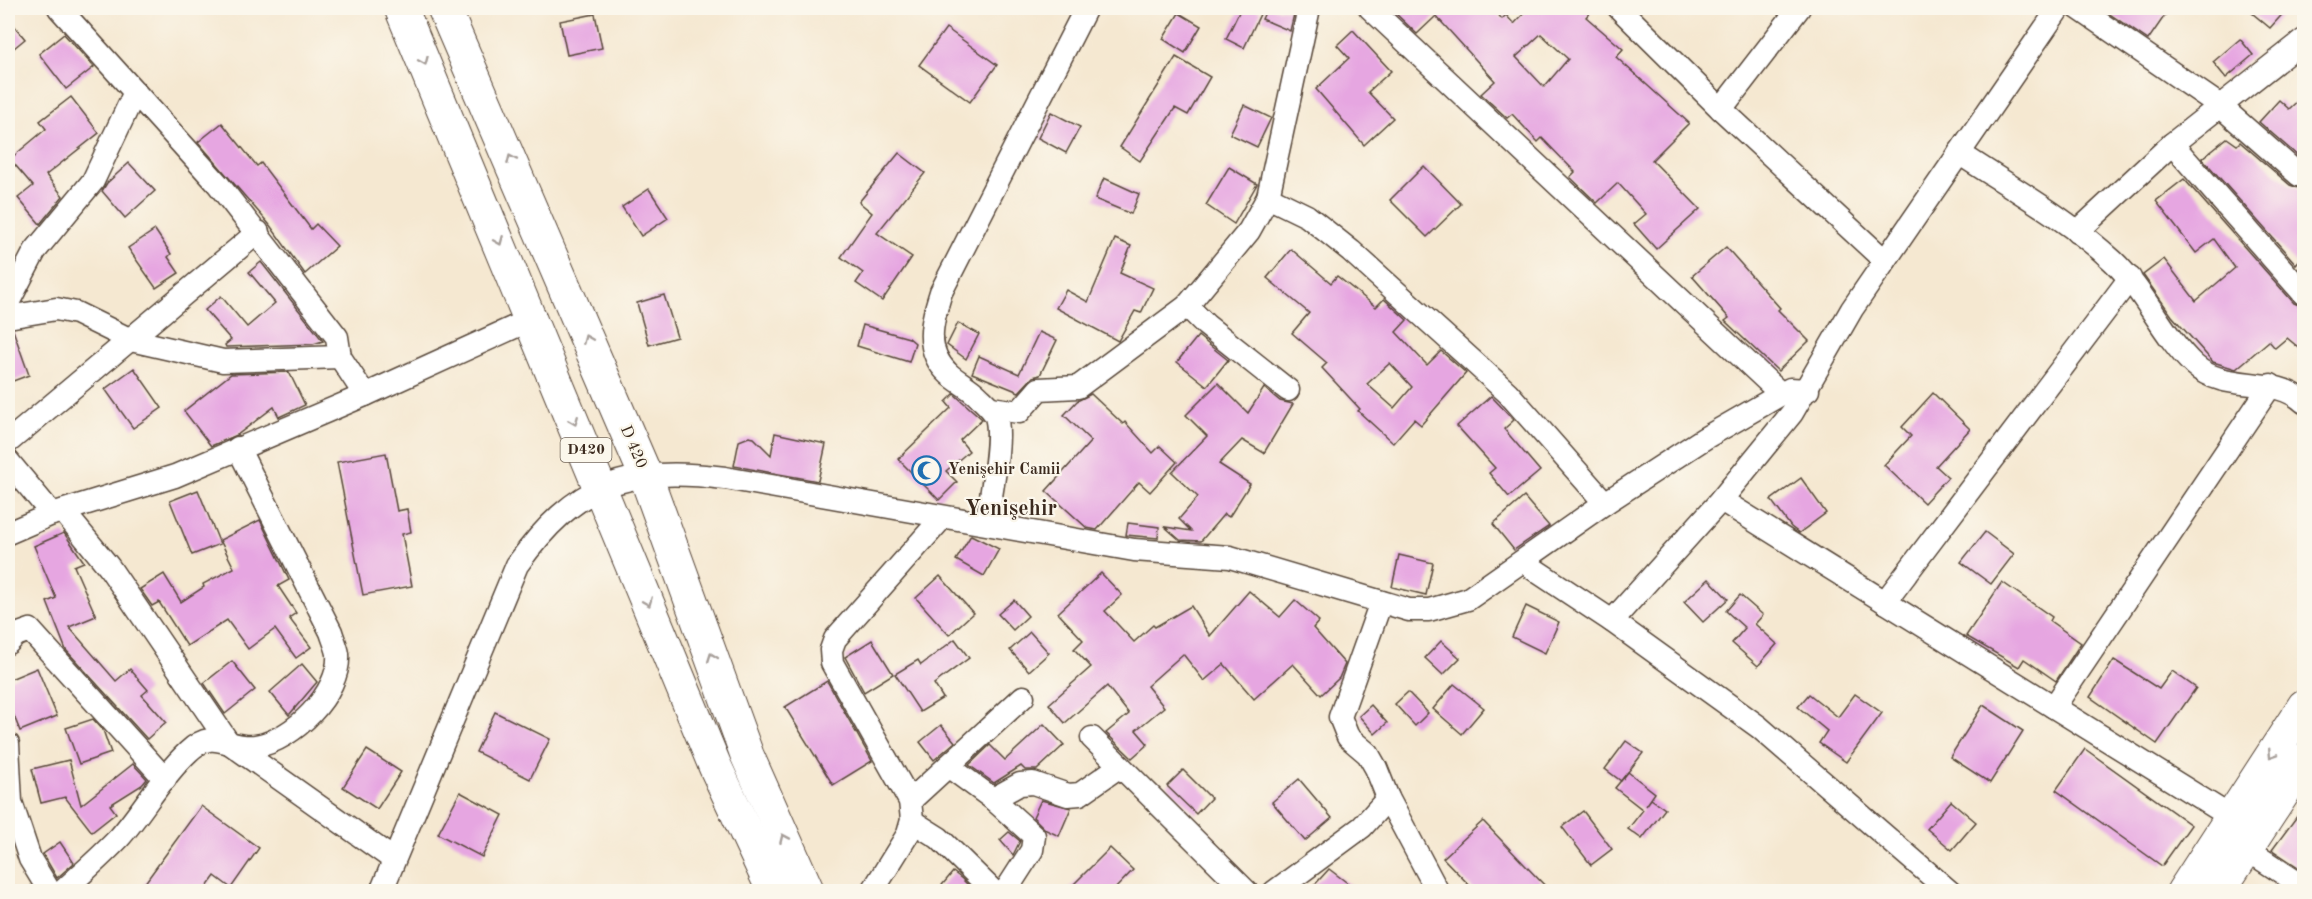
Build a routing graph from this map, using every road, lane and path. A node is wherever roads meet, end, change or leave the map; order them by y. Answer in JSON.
{"nodes":[{"id":1,"x":59,"y":8,"type":"edge"},
{"id":2,"x":401,"y":8,"type":"edge"},
{"id":3,"x":444,"y":8,"type":"edge"},
{"id":4,"x":1086,"y":8,"type":"edge"},
{"id":5,"x":1309,"y":8,"type":"edge"},
{"id":6,"x":1370,"y":8,"type":"edge"},
{"id":7,"x":1619,"y":8,"type":"edge"},
{"id":8,"x":1799,"y":8,"type":"edge"},
{"id":9,"x":2060,"y":8,"type":"edge"},
{"id":10,"x":2078,"y":8,"type":"edge"},
{"id":11,"x":2304,"y":40,"type":"edge"},
{"id":12,"x":135,"y":92,"type":"junction"},
{"id":13,"x":2219,"y":105,"type":"junction"},
{"id":14,"x":1721,"y":109,"type":"junction"},
{"id":15,"x":2172,"y":144,"type":"junction"},
{"id":16,"x":1959,"y":153,"type":"junction"},
{"id":17,"x":2304,"y":177,"type":"edge"},
{"id":18,"x":1268,"y":197,"type":"junction"},
{"id":19,"x":258,"y":232,"type":"junction"},
{"id":20,"x":2077,"y":232,"type":"junction"},
{"id":21,"x":1885,"y":261,"type":"junction"},
{"id":22,"x":2130,"y":278,"type":"junction"},
{"id":23,"x":2304,"y":294,"type":"edge"},
{"id":24,"x":8,"y":303,"type":"edge"},
{"id":25,"x":1187,"y":306,"type":"junction"},
{"id":26,"x":8,"y":317,"type":"edge"},
{"id":27,"x":532,"y":319,"type":"junction"},
{"id":28,"x":131,"y":339,"type":"junction"},
{"id":29,"x":340,"y":357,"type":"junction"},
{"id":30,"x":2271,"y":385,"type":"junction"},
{"id":31,"x":1288,"y":390,"type":"dead end"},
{"id":32,"x":1808,"y":390,"type":"junction"},
{"id":33,"x":1781,"y":394,"type":"junction"},
{"id":34,"x":365,"y":395,"type":"junction"},
{"id":35,"x":2304,"y":402,"type":"edge"},
{"id":36,"x":991,"y":408,"type":"junction"},
{"id":37,"x":8,"y":442,"type":"edge"},
{"id":38,"x":238,"y":448,"type":"junction"},
{"id":39,"x":8,"y":461,"type":"edge"},
{"id":40,"x":645,"y":474,"type":"junction"},
{"id":41,"x":601,"y":487,"type":"junction"},
{"id":42,"x":1721,"y":500,"type":"junction"},
{"id":43,"x":1605,"y":503,"type":"junction"},
{"id":44,"x":58,"y":513,"type":"junction"},
{"id":45,"x":942,"y":518,"type":"junction"},
{"id":46,"x":987,"y":522,"type":"junction"},
{"id":47,"x":8,"y":533,"type":"edge"},
{"id":48,"x":1525,"y":561,"type":"junction"},
{"id":49,"x":1381,"y":602,"type":"junction"},
{"id":50,"x":1885,"y":602,"type":"junction"},
{"id":51,"x":1612,"y":621,"type":"junction"},
{"id":52,"x":8,"y":643,"type":"edge"},
{"id":53,"x":1023,"y":697,"type":"dead end"},
{"id":54,"x":2304,"y":705,"type":"edge"},
{"id":55,"x":2054,"y":707,"type":"junction"},
{"id":56,"x":1092,"y":738,"type":"dead end"},
{"id":57,"x":228,"y":742,"type":"junction"},
{"id":58,"x":8,"y":744,"type":"edge"},
{"id":59,"x":2304,"y":761,"type":"edge"},
{"id":60,"x":948,"y":766,"type":"junction"},
{"id":61,"x":1120,"y":766,"type":"junction"},
{"id":62,"x":165,"y":779,"type":"junction"},
{"id":63,"x":1389,"y":798,"type":"junction"},
{"id":64,"x":993,"y":799,"type":"junction"},
{"id":65,"x":911,"y":811,"type":"junction"},
{"id":66,"x":2231,"y":817,"type":"junction"},
{"id":67,"x":2246,"y":849,"type":"junction"},
{"id":68,"x":393,"y":859,"type":"junction"},
{"id":69,"x":2304,"y":887,"type":"edge"},
{"id":70,"x":50,"y":891,"type":"edge"},
{"id":71,"x":62,"y":891,"type":"edge"},
{"id":72,"x":381,"y":891,"type":"edge"},
{"id":73,"x":774,"y":891,"type":"edge"},
{"id":74,"x":808,"y":891,"type":"edge"},
{"id":75,"x":872,"y":891,"type":"edge"},
{"id":76,"x":993,"y":891,"type":"edge"},
{"id":77,"x":1005,"y":891,"type":"edge"},
{"id":78,"x":1247,"y":891,"type":"edge"},
{"id":79,"x":1274,"y":891,"type":"edge"},
{"id":80,"x":1438,"y":891,"type":"edge"},
{"id":81,"x":1950,"y":891,"type":"edge"},
{"id":82,"x":2183,"y":891,"type":"edge"},
{"id":83,"x":2218,"y":891,"type":"edge"}],
"edges":[{"from":1,"to":12,"type":"street"},
{"from":2,"to":27,"type":"main road","number":"D420","one_way":true},
{"from":40,"to":3,"type":"main road","name":"D 420","number":"D420","one_way":true},
{"from":4,"to":36,"type":"street"},
{"from":5,"to":18,"type":"street"},
{"from":6,"to":33,"type":"street"},
{"from":7,"to":14,"type":"street"},
{"from":8,"to":14,"type":"street"},
{"from":9,"to":16,"type":"street"},
{"from":10,"to":13,"type":"street"},
{"from":11,"to":13,"type":"street"},
{"from":12,"to":19,"type":"street"},
{"from":12,"to":24,"type":"street"},
{"from":13,"to":15,"type":"street"},
{"from":13,"to":17,"type":"street"},
{"from":14,"to":21,"type":"street"},
{"from":15,"to":20,"type":"street"},
{"from":15,"to":23,"type":"street"},
{"from":16,"to":20,"type":"street"},
{"from":16,"to":21,"type":"street"},
{"from":18,"to":25,"type":"street"},
{"from":18,"to":43,"type":"street"},
{"from":19,"to":28,"type":"street"},
{"from":19,"to":29,"type":"street"},
{"from":20,"to":22,"type":"street"},
{"from":21,"to":32,"type":"street"},
{"from":22,"to":30,"type":"street"},
{"from":22,"to":50,"type":"street"},
{"from":25,"to":31,"type":"street"},
{"from":25,"to":36,"type":"street"},
{"from":26,"to":28,"type":"street"},
{"from":27,"to":34,"type":"street"},
{"from":27,"to":41,"type":"main road","number":"D420","one_way":true},
{"from":28,"to":29,"type":"street"},
{"from":28,"to":37,"type":"street"},
{"from":29,"to":34,"type":"street"},
{"from":30,"to":35,"type":"street"},
{"from":30,"to":55,"type":"street"},
{"from":32,"to":33,"type":"street"},
{"from":32,"to":42,"type":"street"},
{"from":33,"to":43,"type":"street"},
{"from":34,"to":38,"type":"street"},
{"from":36,"to":46,"type":"street"},
{"from":38,"to":44,"type":"street"},
{"from":38,"to":57,"type":"street"},
{"from":39,"to":44,"type":"street"},
{"from":40,"to":41,"type":"street"},
{"from":40,"to":45,"type":"street"},
{"from":74,"to":40,"type":"main road","name":"D 420","number":"D420","one_way":true},
{"from":41,"to":68,"type":"street"},
{"from":41,"to":73,"type":"main road","number":"D420","one_way":true},
{"from":42,"to":50,"type":"street"},
{"from":42,"to":51,"type":"street"},
{"from":43,"to":48,"type":"street"},
{"from":44,"to":47,"type":"street"},
{"from":44,"to":57,"type":"street"},
{"from":45,"to":46,"type":"street"},
{"from":45,"to":65,"type":"street"},
{"from":46,"to":49,"type":"street"},
{"from":48,"to":49,"type":"street"},
{"from":48,"to":51,"type":"street"},
{"from":49,"to":63,"type":"street"},
{"from":50,"to":55,"type":"street"},
{"from":51,"to":81,"type":"street"},
{"from":52,"to":62,"type":"street"},
{"from":53,"to":60,"type":"street"},
{"from":54,"to":66,"type":"main road","one_way":true},
{"from":55,"to":66,"type":"street"},
{"from":56,"to":61,"type":"street"},
{"from":57,"to":62,"type":"street"},
{"from":57,"to":68,"type":"street"},
{"from":58,"to":70,"type":"street"},
{"from":59,"to":67,"type":"main road"},
{"from":60,"to":64,"type":"street"},
{"from":60,"to":65,"type":"street"},
{"from":61,"to":64,"type":"street"},
{"from":61,"to":78,"type":"street"},
{"from":62,"to":71,"type":"street"},
{"from":63,"to":79,"type":"street"},
{"from":63,"to":80,"type":"street"},
{"from":64,"to":77,"type":"street"},
{"from":65,"to":75,"type":"street"},
{"from":65,"to":76,"type":"street"},
{"from":66,"to":82,"type":"main road"},
{"from":67,"to":69,"type":"street"},
{"from":67,"to":83,"type":"main road"},
{"from":68,"to":72,"type":"street"}]}
